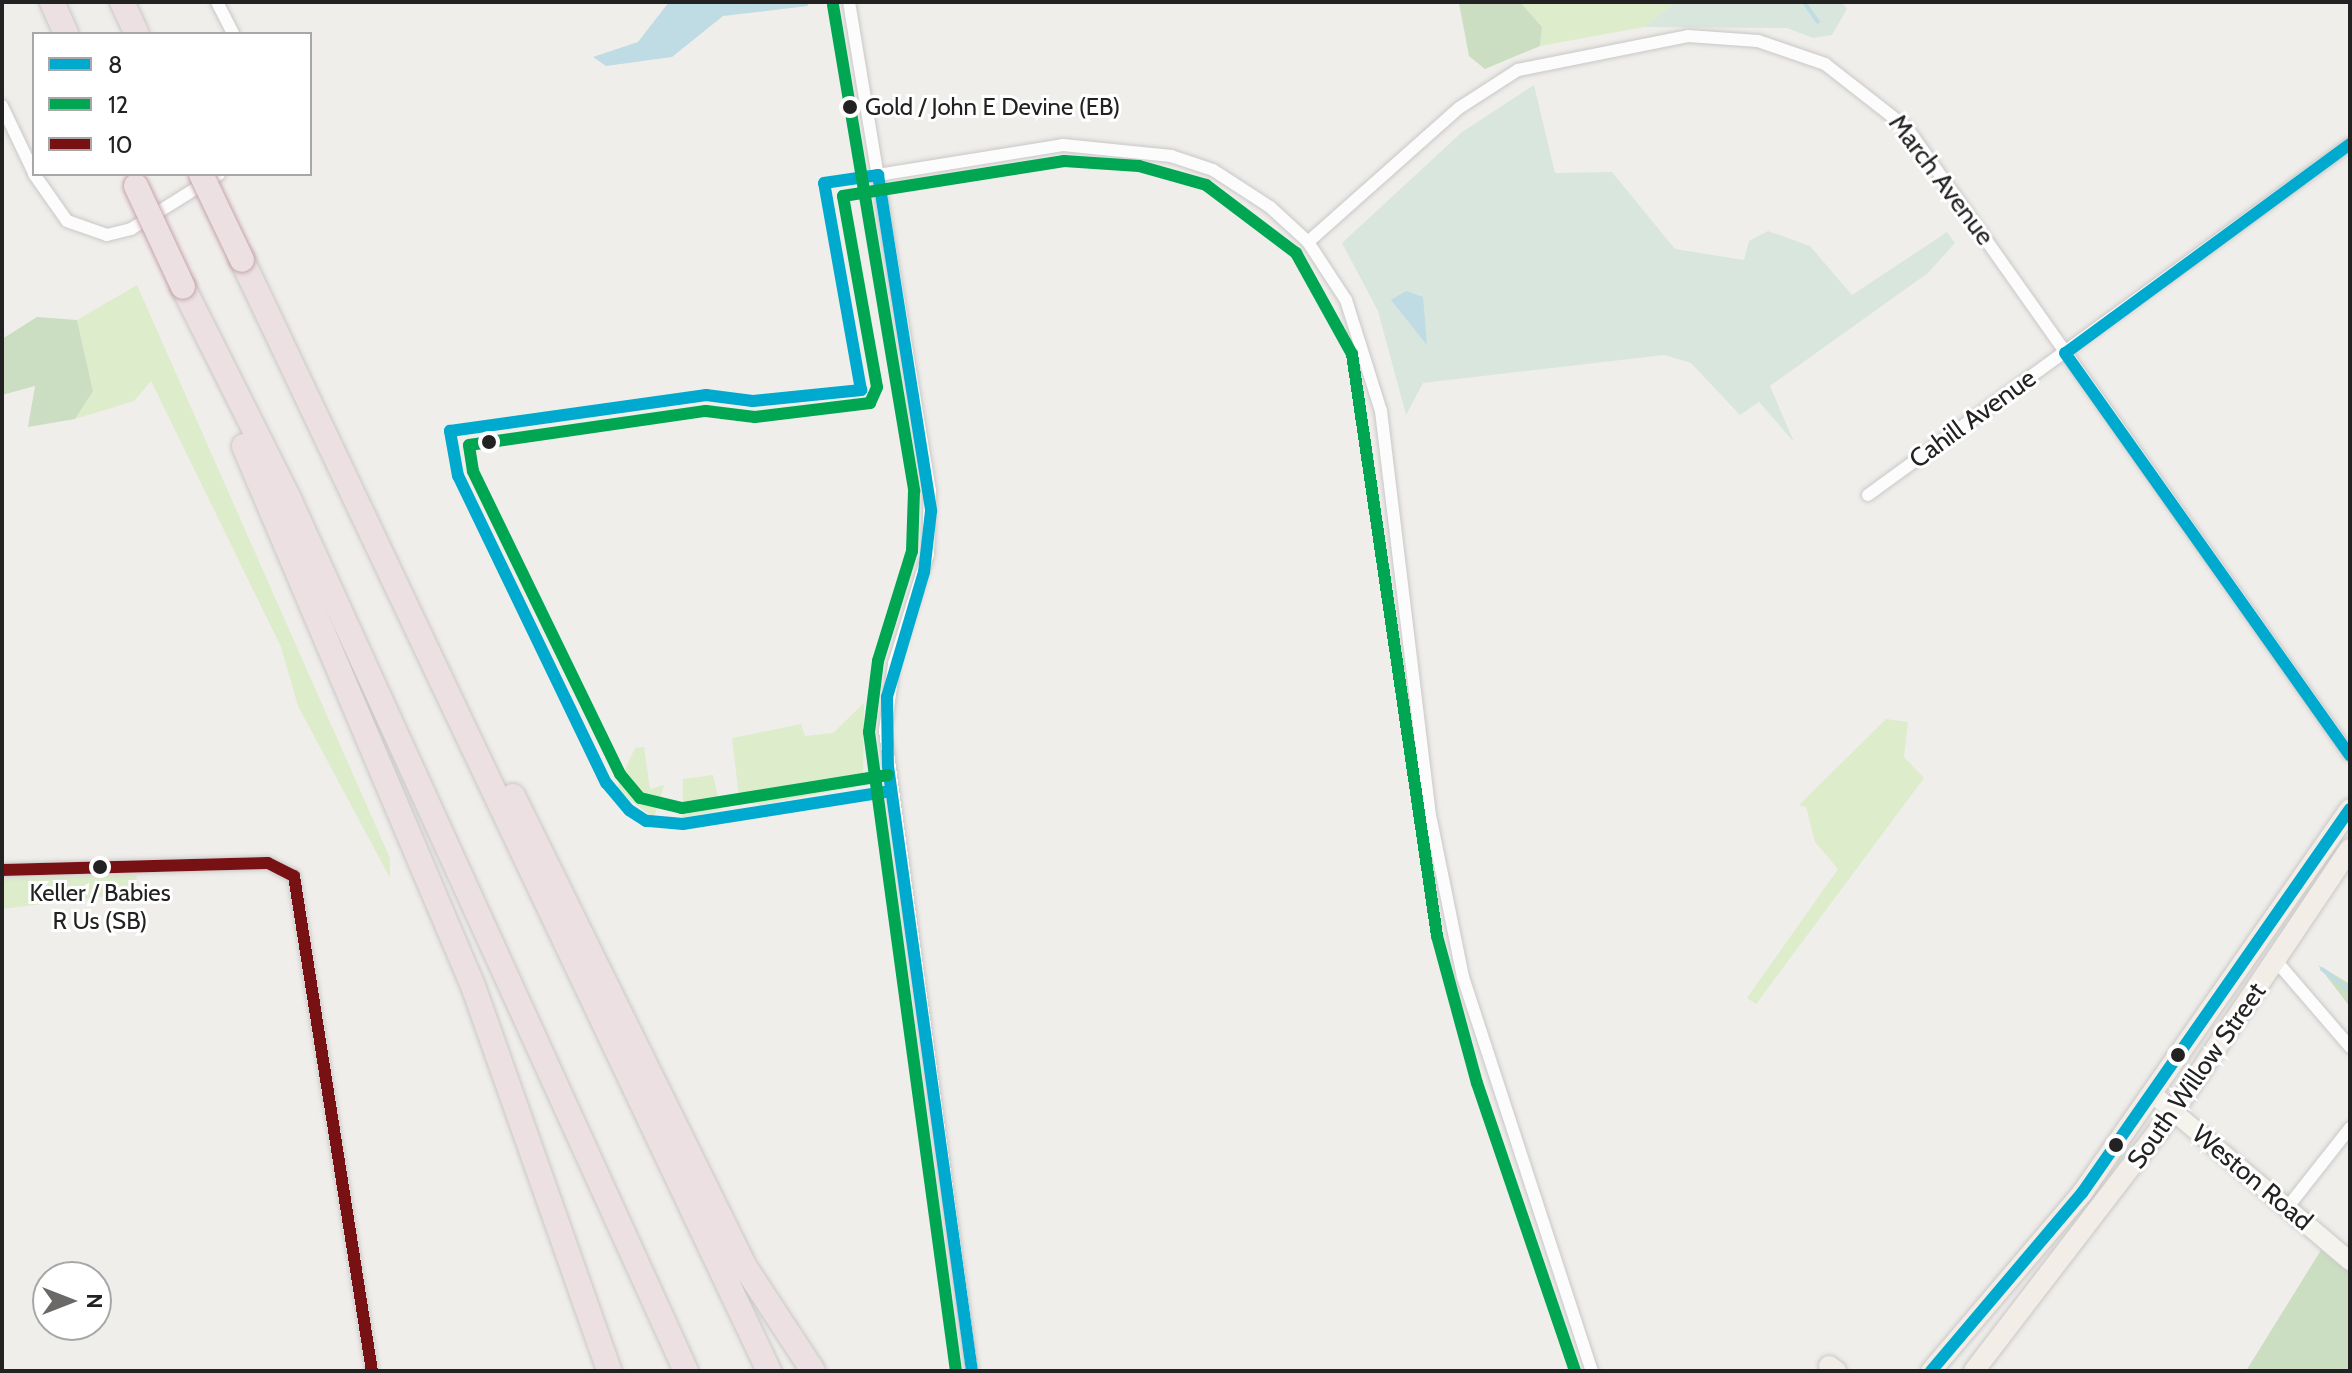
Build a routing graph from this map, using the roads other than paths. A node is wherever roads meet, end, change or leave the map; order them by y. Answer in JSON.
{"nodes":[{"id":1,"x":52,"y":2,"type":"edge"},
{"id":2,"x":122,"y":2,"type":"edge"},
{"id":3,"x":217,"y":2,"type":"edge"},
{"id":4,"x":849,"y":2,"type":"edge"},
{"id":5,"x":65,"y":32,"type":"edge"},
{"id":6,"x":136,"y":32,"type":"edge"},
{"id":7,"x":232,"y":32,"type":"edge"},
{"id":8,"x":2,"y":106,"type":"edge"},
{"id":9,"x":2350,"y":144,"type":"edge"},
{"id":10,"x":32,"y":170,"type":"edge"},
{"id":11,"x":878,"y":175,"type":"junction"},
{"id":12,"x":35,"y":176,"type":"edge"},
{"id":13,"x":202,"y":176,"type":"edge"},
{"id":14,"x":216,"y":176,"type":"edge"},
{"id":15,"x":133,"y":180,"type":"edge"},
{"id":16,"x":1308,"y":242,"type":"junction"},
{"id":17,"x":204,"y":330,"type":"junction"},
{"id":18,"x":2065,"y":353,"type":"junction"},
{"id":19,"x":1868,"y":495,"type":"dead end"},
{"id":20,"x":407,"y":609,"type":"junction"},
{"id":21,"x":2350,"y":755,"type":"edge"},
{"id":22,"x":2350,"y":809,"type":"edge"},
{"id":23,"x":2350,"y":849,"type":"edge"},
{"id":24,"x":2,"y":870,"type":"edge"},
{"id":25,"x":2277,"y":962,"type":"junction"},
{"id":26,"x":2350,"y":1047,"type":"edge"},
{"id":27,"x":2154,"y":1095,"type":"junction"},
{"id":28,"x":2173,"y":1112,"type":"junction"},
{"id":29,"x":2350,"y":1128,"type":"edge"},
{"id":30,"x":2287,"y":1208,"type":"junction"},
{"id":31,"x":2350,"y":1261,"type":"edge"},
{"id":32,"x":372,"y":1371,"type":"edge"},
{"id":33,"x":609,"y":1371,"type":"edge"},
{"id":34,"x":686,"y":1371,"type":"edge"},
{"id":35,"x":769,"y":1371,"type":"edge"},
{"id":36,"x":813,"y":1371,"type":"edge"},
{"id":37,"x":972,"y":1371,"type":"edge"},
{"id":38,"x":1592,"y":1371,"type":"edge"},
{"id":39,"x":1931,"y":1371,"type":"edge"},
{"id":40,"x":1974,"y":1371,"type":"edge"}],
"edges":[{"from":1,"to":5,"type":"highway"},
{"from":2,"to":6,"type":"highway"},
{"from":3,"to":7,"type":"street"},
{"from":4,"to":11,"type":"street"},
{"from":8,"to":10,"type":"street"},
{"from":9,"to":18,"type":"street","name":"Cahill Avenue"},
{"from":11,"to":16,"type":"street"},
{"from":11,"to":37,"type":"street"},
{"from":12,"to":14,"type":"street"},
{"from":13,"to":20,"type":"highway","bridge":true},
{"from":15,"to":17,"type":"highway","bridge":true},
{"from":16,"to":18,"type":"street","name":"March Avenue"},
{"from":16,"to":38,"type":"street"},
{"from":17,"to":33,"type":"highway"},
{"from":17,"to":34,"type":"highway"},
{"from":18,"to":19,"type":"street","name":"Cahill Avenue"},
{"from":18,"to":21,"type":"street","name":"March Avenue"},
{"from":20,"to":35,"type":"highway"},
{"from":20,"to":36,"type":"highway"},
{"from":22,"to":27,"type":"main road","name":"South Willow Street"},
{"from":23,"to":25,"type":"main road","name":"South Willow Street"},
{"from":24,"to":32,"type":"street"},
{"from":25,"to":26,"type":"street"},
{"from":25,"to":28,"type":"main road","name":"South Willow Street"},
{"from":27,"to":28,"type":"street","name":"Weston Road"},
{"from":27,"to":39,"type":"main road","name":"South Willow Street"},
{"from":28,"to":30,"type":"street","name":"Weston Road"},
{"from":28,"to":40,"type":"main road","name":"South Willow Street"},
{"from":29,"to":30,"type":"street"},
{"from":30,"to":31,"type":"street","name":"Weston Road"}]}
